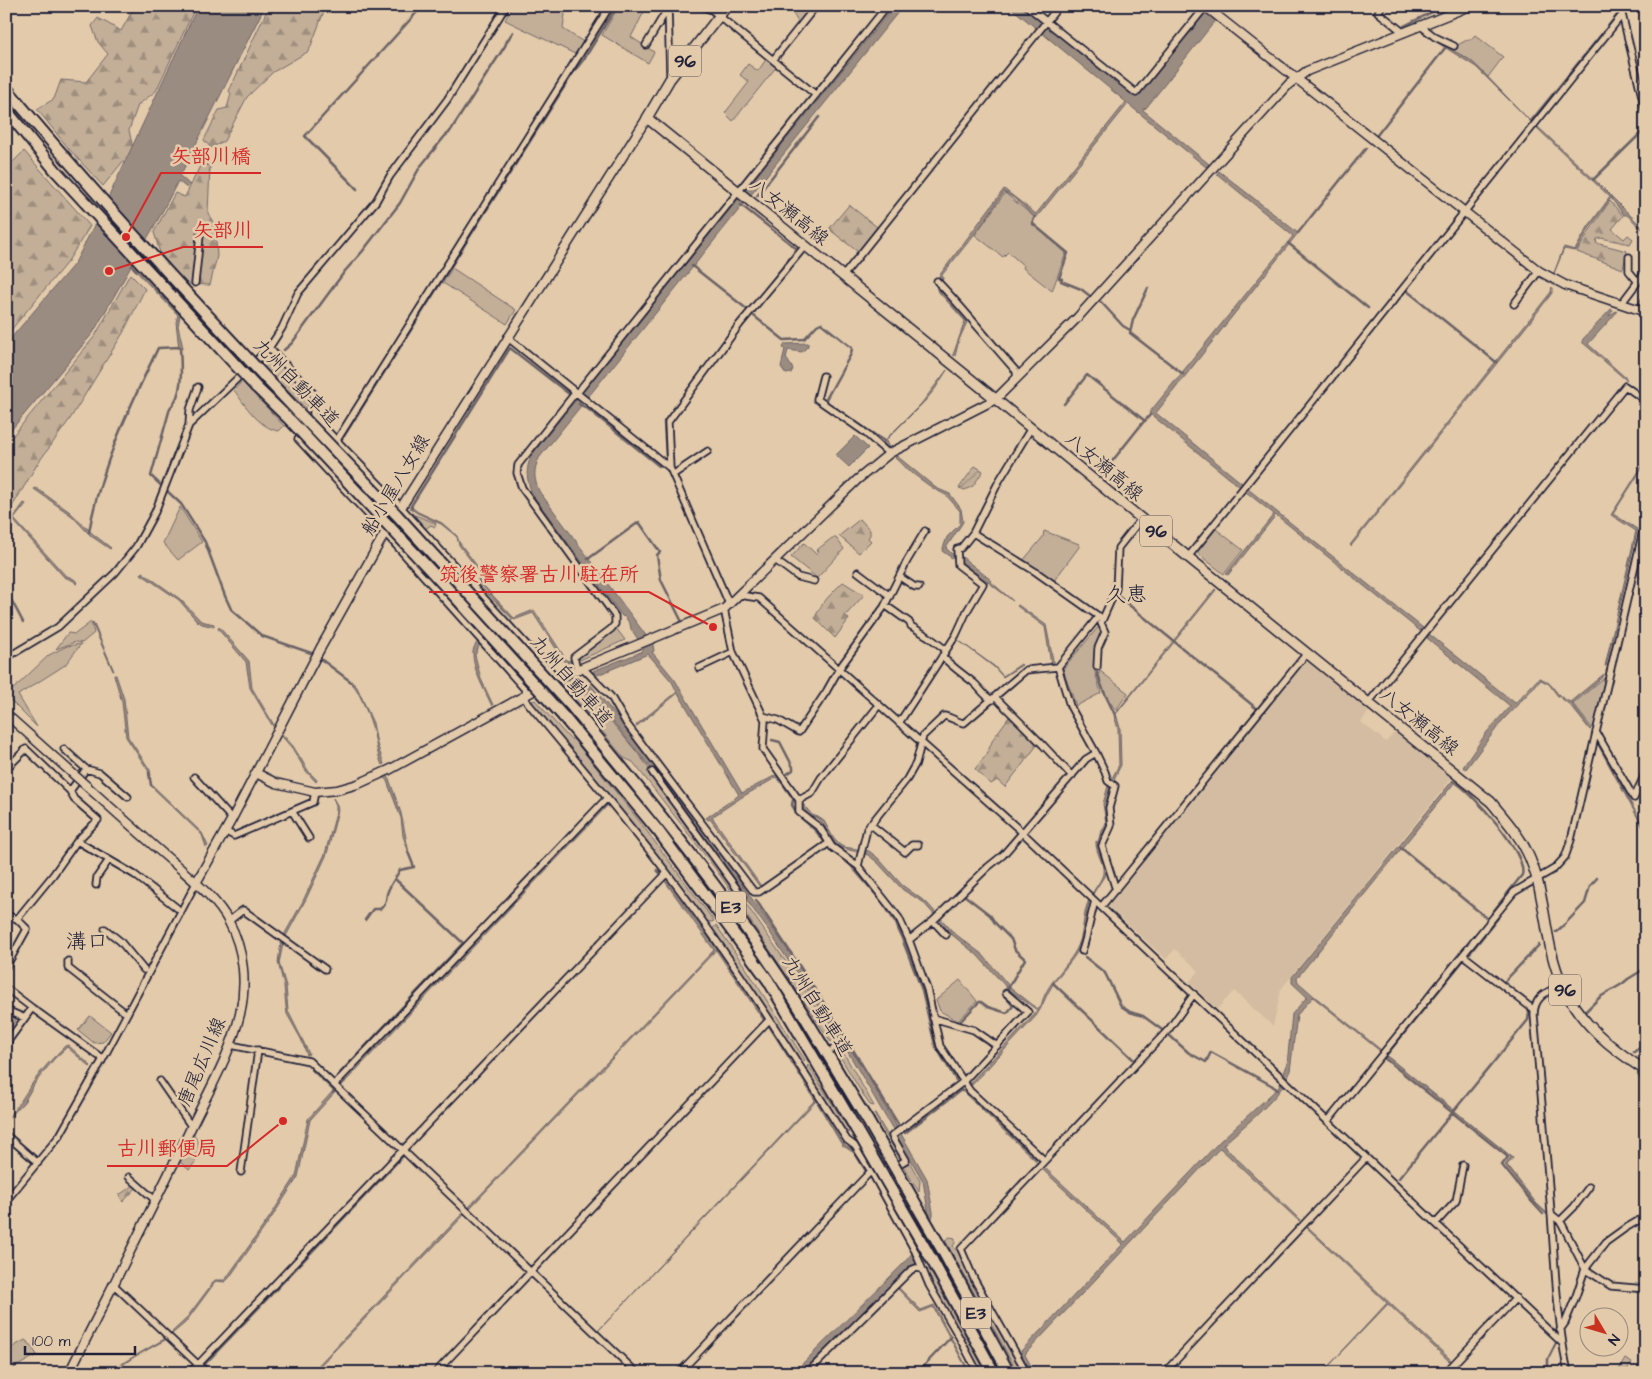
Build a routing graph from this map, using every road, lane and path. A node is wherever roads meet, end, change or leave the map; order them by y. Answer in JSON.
{"nodes":[{"id":1,"x":506,"y":6,"type":"edge"},
{"id":2,"x":610,"y":6,"type":"edge"},
{"id":3,"x":701,"y":6,"type":"edge"},
{"id":4,"x":727,"y":6,"type":"edge"},
{"id":5,"x":816,"y":6,"type":"edge"},
{"id":6,"x":887,"y":6,"type":"edge"},
{"id":7,"x":1027,"y":6,"type":"edge"},
{"id":8,"x":1059,"y":6,"type":"edge"},
{"id":9,"x":1382,"y":6,"type":"edge"},
{"id":10,"x":1470,"y":6,"type":"edge"},
{"id":11,"x":1620,"y":6,"type":"edge"},
{"id":12,"x":668,"y":7,"type":"edge"},
{"id":13,"x":1206,"y":7,"type":"edge"},
{"id":14,"x":1622,"y":15,"type":"junction"},
{"id":15,"x":719,"y":16,"type":"junction"},
{"id":16,"x":1047,"y":22,"type":"junction"},
{"id":17,"x":1422,"y":26,"type":"junction"},
{"id":18,"x":1404,"y":33,"type":"junction"},
{"id":19,"x":646,"y":45,"type":"dead end"},
{"id":20,"x":1454,"y":46,"type":"dead end"},
{"id":21,"x":773,"y":60,"type":"junction"},
{"id":22,"x":670,"y":79,"type":"junction"},
{"id":23,"x":1296,"y":79,"type":"junction"},
{"id":24,"x":6,"y":88,"type":"edge"},
{"id":25,"x":816,"y":95,"type":"junction"},
{"id":26,"x":6,"y":110,"type":"edge"},
{"id":27,"x":1646,"y":113,"type":"edge"},
{"id":28,"x":646,"y":118,"type":"junction"},
{"id":29,"x":741,"y":193,"type":"junction"},
{"id":30,"x":1463,"y":213,"type":"junction"},
{"id":31,"x":200,"y":236,"type":"dead end"},
{"id":32,"x":805,"y":246,"type":"junction"},
{"id":33,"x":1629,"y":257,"type":"dead end"},
{"id":34,"x":1646,"y":271,"type":"edge"},
{"id":35,"x":1539,"y":272,"type":"junction"},
{"id":36,"x":843,"y":276,"type":"junction"},
{"id":37,"x":937,"y":281,"type":"dead end"},
{"id":38,"x":1638,"y":282,"type":"junction"},
{"id":39,"x":195,"y":284,"type":"dead end"},
{"id":40,"x":1646,"y":298,"type":"edge"},
{"id":41,"x":1514,"y":304,"type":"dead end"},
{"id":42,"x":1621,"y":304,"type":"junction"},
{"id":43,"x":1643,"y":311,"type":"edge"},
{"id":44,"x":507,"y":337,"type":"junction"},
{"id":45,"x":269,"y":348,"type":"junction"},
{"id":46,"x":823,"y":376,"type":"dead end"},
{"id":47,"x":1017,"y":378,"type":"junction"},
{"id":48,"x":198,"y":387,"type":"dead end"},
{"id":49,"x":577,"y":393,"type":"junction"},
{"id":50,"x":996,"y":399,"type":"junction"},
{"id":51,"x":1646,"y":401,"type":"edge"},
{"id":52,"x":313,"y":416,"type":"junction"},
{"id":53,"x":188,"y":425,"type":"junction"},
{"id":54,"x":1031,"y":428,"type":"junction"},
{"id":55,"x":337,"y":440,"type":"junction"},
{"id":56,"x":708,"y":451,"type":"dead end"},
{"id":57,"x":889,"y":454,"type":"junction"},
{"id":58,"x":670,"y":468,"type":"junction"},
{"id":59,"x":674,"y":474,"type":"junction"},
{"id":60,"x":400,"y":506,"type":"junction"},
{"id":61,"x":1646,"y":518,"type":"edge"},
{"id":62,"x":1142,"y":519,"type":"junction"},
{"id":63,"x":925,"y":531,"type":"dead end"},
{"id":64,"x":385,"y":533,"type":"junction"},
{"id":65,"x":973,"y":533,"type":"junction"},
{"id":66,"x":1188,"y":558,"type":"junction"},
{"id":67,"x":775,"y":560,"type":"junction"},
{"id":68,"x":858,"y":572,"type":"dead end"},
{"id":69,"x":900,"y":577,"type":"junction"},
{"id":70,"x":814,"y":582,"type":"dead end"},
{"id":71,"x":919,"y":587,"type":"dead end"},
{"id":72,"x":739,"y":595,"type":"junction"},
{"id":73,"x":890,"y":596,"type":"junction"},
{"id":74,"x":885,"y":605,"type":"junction"},
{"id":75,"x":726,"y":607,"type":"junction"},
{"id":76,"x":1101,"y":618,"type":"junction"},
{"id":77,"x":946,"y":650,"type":"junction"},
{"id":78,"x":733,"y":652,"type":"junction"},
{"id":79,"x":1307,"y":653,"type":"junction"},
{"id":80,"x":942,"y":656,"type":"junction"},
{"id":81,"x":6,"y":658,"type":"edge"},
{"id":82,"x":579,"y":666,"type":"junction"},
{"id":83,"x":1097,"y":667,"type":"dead end"},
{"id":84,"x":699,"y":668,"type":"dead end"},
{"id":85,"x":1058,"y":668,"type":"junction"},
{"id":86,"x":839,"y":669,"type":"junction"},
{"id":87,"x":557,"y":678,"type":"junction"},
{"id":88,"x":526,"y":696,"type":"junction"},
{"id":89,"x":994,"y":699,"type":"junction"},
{"id":90,"x":1369,"y":702,"type":"junction"},
{"id":91,"x":879,"y":705,"type":"junction"},
{"id":92,"x":6,"y":714,"type":"edge"},
{"id":93,"x":763,"y":716,"type":"junction"},
{"id":94,"x":898,"y":723,"type":"junction"},
{"id":95,"x":1596,"y":732,"type":"junction"},
{"id":96,"x":920,"y":743,"type":"junction"},
{"id":97,"x":64,"y":749,"type":"dead end"},
{"id":98,"x":1096,"y":753,"type":"junction"},
{"id":99,"x":86,"y":769,"type":"junction"},
{"id":100,"x":6,"y":770,"type":"edge"},
{"id":101,"x":652,"y":772,"type":"dead end"},
{"id":102,"x":1646,"y":772,"type":"edge"},
{"id":103,"x":256,"y":773,"type":"junction"},
{"id":104,"x":1072,"y":776,"type":"junction"},
{"id":105,"x":194,"y":777,"type":"dead end"},
{"id":106,"x":70,"y":791,"type":"junction"},
{"id":107,"x":315,"y":792,"type":"junction"},
{"id":108,"x":128,"y":797,"type":"dead end"},
{"id":109,"x":607,"y":798,"type":"junction"},
{"id":110,"x":799,"y":800,"type":"junction"},
{"id":111,"x":292,"y":811,"type":"junction"},
{"id":112,"x":232,"y":819,"type":"junction"},
{"id":113,"x":870,"y":824,"type":"junction"},
{"id":114,"x":225,"y":831,"type":"junction"},
{"id":115,"x":1023,"y":832,"type":"junction"},
{"id":116,"x":308,"y":838,"type":"dead end"},
{"id":117,"x":77,"y":840,"type":"junction"},
{"id":118,"x":829,"y":843,"type":"junction"},
{"id":119,"x":918,"y":845,"type":"dead end"},
{"id":120,"x":108,"y":860,"type":"junction"},
{"id":121,"x":858,"y":866,"type":"junction"},
{"id":122,"x":667,"y":873,"type":"junction"},
{"id":123,"x":1537,"y":879,"type":"junction"},
{"id":124,"x":196,"y":883,"type":"junction"},
{"id":125,"x":96,"y":885,"type":"dead end"},
{"id":126,"x":1116,"y":890,"type":"junction"},
{"id":127,"x":743,"y":897,"type":"dead end"},
{"id":128,"x":1095,"y":901,"type":"junction"},
{"id":129,"x":1101,"y":907,"type":"junction"},
{"id":130,"x":177,"y":908,"type":"dead end"},
{"id":131,"x":6,"y":916,"type":"edge"},
{"id":132,"x":17,"y":919,"type":"junction"},
{"id":133,"x":229,"y":921,"type":"junction"},
{"id":134,"x":933,"y":921,"type":"junction"},
{"id":135,"x":105,"y":929,"type":"dead end"},
{"id":136,"x":946,"y":936,"type":"dead end"},
{"id":137,"x":909,"y":940,"type":"junction"},
{"id":138,"x":1082,"y":951,"type":"dead end"},
{"id":139,"x":1463,"y":955,"type":"junction"},
{"id":140,"x":68,"y":961,"type":"dead end"},
{"id":141,"x":6,"y":967,"type":"edge"},
{"id":142,"x":325,"y":969,"type":"dead end"},
{"id":143,"x":144,"y":970,"type":"dead end"},
{"id":144,"x":1562,"y":985,"type":"junction"},
{"id":145,"x":6,"y":988,"type":"edge"},
{"id":146,"x":1006,"y":993,"type":"dead end"},
{"id":147,"x":1194,"y":994,"type":"junction"},
{"id":148,"x":32,"y":1008,"type":"junction"},
{"id":149,"x":6,"y":1010,"type":"edge"},
{"id":150,"x":1534,"y":1010,"type":"junction"},
{"id":151,"x":123,"y":1011,"type":"dead end"},
{"id":152,"x":25,"y":1018,"type":"junction"},
{"id":153,"x":934,"y":1018,"type":"junction"},
{"id":154,"x":770,"y":1020,"type":"junction"},
{"id":155,"x":6,"y":1044,"type":"edge"},
{"id":156,"x":231,"y":1045,"type":"junction"},
{"id":157,"x":841,"y":1045,"type":"dead end"},
{"id":158,"x":997,"y":1046,"type":"junction"},
{"id":159,"x":833,"y":1049,"type":"tunnel mouth"},
{"id":160,"x":258,"y":1050,"type":"junction"},
{"id":161,"x":103,"y":1059,"type":"junction"},
{"id":162,"x":807,"y":1062,"type":"tunnel mouth"},
{"id":163,"x":800,"y":1066,"type":"junction"},
{"id":164,"x":1646,"y":1071,"type":"edge"},
{"id":165,"x":160,"y":1081,"type":"dead end"},
{"id":166,"x":963,"y":1082,"type":"junction"},
{"id":167,"x":334,"y":1084,"type":"junction"},
{"id":168,"x":1328,"y":1121,"type":"junction"},
{"id":169,"x":192,"y":1126,"type":"junction"},
{"id":170,"x":6,"y":1135,"type":"edge"},
{"id":171,"x":402,"y":1150,"type":"junction"},
{"id":172,"x":1366,"y":1158,"type":"junction"},
{"id":173,"x":1044,"y":1160,"type":"junction"},
{"id":174,"x":38,"y":1162,"type":"junction"},
{"id":175,"x":1463,"y":1165,"type":"dead end"},
{"id":176,"x":871,"y":1171,"type":"junction"},
{"id":177,"x":241,"y":1172,"type":"dead end"},
{"id":178,"x":130,"y":1177,"type":"dead end"},
{"id":179,"x":875,"y":1178,"type":"junction"},
{"id":180,"x":1590,"y":1187,"type":"dead end"},
{"id":181,"x":155,"y":1200,"type":"junction"},
{"id":182,"x":6,"y":1201,"type":"edge"},
{"id":183,"x":1552,"y":1214,"type":"junction"},
{"id":184,"x":1646,"y":1216,"type":"edge"},
{"id":185,"x":1560,"y":1221,"type":"junction"},
{"id":186,"x":1436,"y":1223,"type":"junction"},
{"id":187,"x":922,"y":1269,"type":"junction"},
{"id":188,"x":1586,"y":1269,"type":"junction"},
{"id":189,"x":531,"y":1272,"type":"junction"},
{"id":190,"x":113,"y":1284,"type":"junction"},
{"id":191,"x":1646,"y":1290,"type":"edge"},
{"id":192,"x":1516,"y":1298,"type":"junction"},
{"id":193,"x":1560,"y":1330,"type":"junction"},
{"id":194,"x":1561,"y":1342,"type":"junction"},
{"id":195,"x":198,"y":1364,"type":"junction"},
{"id":196,"x":69,"y":1373,"type":"edge"},
{"id":197,"x":190,"y":1373,"type":"edge"},
{"id":198,"x":207,"y":1373,"type":"edge"},
{"id":199,"x":435,"y":1373,"type":"edge"},
{"id":200,"x":636,"y":1373,"type":"edge"},
{"id":201,"x":679,"y":1373,"type":"edge"},
{"id":202,"x":807,"y":1373,"type":"edge"},
{"id":203,"x":978,"y":1373,"type":"edge"},
{"id":204,"x":994,"y":1373,"type":"edge"},
{"id":205,"x":1009,"y":1373,"type":"edge"},
{"id":206,"x":1027,"y":1373,"type":"edge"},
{"id":207,"x":1164,"y":1373,"type":"edge"},
{"id":208,"x":1445,"y":1373,"type":"edge"},
{"id":209,"x":1568,"y":1373,"type":"edge"}],
"edges":[{"from":1,"to":45,"type":"street"},
{"from":2,"to":55,"type":"street"},
{"from":3,"to":15,"type":"street"},
{"from":4,"to":15,"type":"main road","number":"96"},
{"from":5,"to":21,"type":"street"},
{"from":6,"to":25,"type":"street"},
{"from":7,"to":16,"type":"street"},
{"from":8,"to":16,"type":"street"},
{"from":9,"to":18,"type":"street"},
{"from":10,"to":17,"type":"street"},
{"from":11,"to":14,"type":"street"},
{"from":12,"to":19,"type":"street"},
{"from":12,"to":22,"type":"street"},
{"from":13,"to":16,"type":"street"},
{"from":13,"to":23,"type":"street"},
{"from":14,"to":27,"type":"street"},
{"from":14,"to":30,"type":"street"},
{"from":15,"to":21,"type":"street"},
{"from":15,"to":22,"type":"main road","number":"96"},
{"from":16,"to":36,"type":"street"},
{"from":17,"to":18,"type":"street"},
{"from":17,"to":20,"type":"street"},
{"from":18,"to":23,"type":"street"},
{"from":21,"to":25,"type":"street"},
{"from":22,"to":28,"type":"main road","number":"96"},
{"from":23,"to":30,"type":"street"},
{"from":23,"to":47,"type":"street"},
{"from":24,"to":205,"type":"highway","name":"九州自動車道","number":"E3","bridge":true},
{"from":25,"to":29,"type":"street"},
{"from":26,"to":204,"type":"highway","name":"九州自動車道","number":"E3","bridge":true},
{"from":28,"to":29,"type":"main road","name":"八女瀬高線","number":"96"},
{"from":28,"to":44,"type":"street","name":"船小屋八女線"},
{"from":29,"to":32,"type":"main road","name":"八女瀬高線","number":"96"},
{"from":29,"to":49,"type":"street"},
{"from":30,"to":35,"type":"street"},
{"from":30,"to":66,"type":"street"},
{"from":31,"to":39,"type":"street"},
{"from":32,"to":36,"type":"main road","name":"八女瀬高線","number":"96"},
{"from":32,"to":58,"type":"street"},
{"from":33,"to":38,"type":"street"},
{"from":34,"to":38,"type":"street"},
{"from":35,"to":41,"type":"street"},
{"from":35,"to":42,"type":"street"},
{"from":36,"to":50,"type":"main road","name":"八女瀬高線","number":"96"},
{"from":37,"to":47,"type":"street"},
{"from":38,"to":42,"type":"street"},
{"from":40,"to":43,"type":"street"},
{"from":42,"to":43,"type":"street"},
{"from":44,"to":49,"type":"street"},
{"from":44,"to":60,"type":"street","name":"船小屋八女線"},
{"from":45,"to":52,"type":"street"},
{"from":45,"to":53,"type":"street"},
{"from":46,"to":57,"type":"street"},
{"from":47,"to":50,"type":"street"},
{"from":48,"to":53,"type":"street"},
{"from":49,"to":58,"type":"street"},
{"from":49,"to":82,"type":"street"},
{"from":50,"to":54,"type":"main road","name":"八女瀬高線","number":"96"},
{"from":50,"to":57,"type":"street"},
{"from":51,"to":90,"type":"street"},
{"from":52,"to":55,"type":"street"},
{"from":52,"to":64,"type":"street"},
{"from":53,"to":81,"type":"street"},
{"from":54,"to":62,"type":"main road","name":"八女瀬高線","number":"96"},
{"from":54,"to":65,"type":"street"},
{"from":55,"to":60,"type":"street"},
{"from":56,"to":59,"type":"street"},
{"from":57,"to":67,"type":"street"},
{"from":58,"to":59,"type":"street"},
{"from":59,"to":75,"type":"street"},
{"from":60,"to":64,"type":"street","name":"船小屋八女線"},
{"from":60,"to":87,"type":"street"},
{"from":61,"to":95,"type":"street"},
{"from":62,"to":66,"type":"main road","name":"八女瀬高線","number":"96"},
{"from":62,"to":76,"type":"street"},
{"from":63,"to":69,"type":"street"},
{"from":64,"to":88,"type":"street"},
{"from":64,"to":103,"type":"street","name":"船小屋八女線"},
{"from":65,"to":76,"type":"street"},
{"from":65,"to":77,"type":"street"},
{"from":66,"to":79,"type":"main road","name":"八女瀬高線","number":"96"},
{"from":67,"to":70,"type":"street"},
{"from":67,"to":72,"type":"street"},
{"from":68,"to":73,"type":"street"},
{"from":69,"to":71,"type":"street"},
{"from":69,"to":73,"type":"street"},
{"from":72,"to":75,"type":"street"},
{"from":72,"to":86,"type":"street"},
{"from":73,"to":74,"type":"street"},
{"from":74,"to":77,"type":"street"},
{"from":74,"to":86,"type":"street"},
{"from":75,"to":78,"type":"street"},
{"from":75,"to":82,"type":"street"},
{"from":76,"to":83,"type":"street"},
{"from":76,"to":85,"type":"street"},
{"from":77,"to":80,"type":"street"},
{"from":78,"to":84,"type":"street"},
{"from":78,"to":93,"type":"street"},
{"from":79,"to":90,"type":"main road","name":"八女瀬高線","number":"96"},
{"from":79,"to":126,"type":"street"},
{"from":80,"to":89,"type":"street"},
{"from":80,"to":94,"type":"street"},
{"from":82,"to":87,"type":"street"},
{"from":82,"to":118,"type":"street"},
{"from":85,"to":89,"type":"street"},
{"from":85,"to":98,"type":"street"},
{"from":86,"to":91,"type":"street"},
{"from":86,"to":93,"type":"street"},
{"from":87,"to":88,"type":"street"},
{"from":88,"to":107,"type":"street"},
{"from":88,"to":109,"type":"street"},
{"from":89,"to":96,"type":"street"},
{"from":89,"to":104,"type":"street"},
{"from":90,"to":123,"type":"main road","name":"八女瀬高線","number":"96"},
{"from":91,"to":94,"type":"street"},
{"from":91,"to":110,"type":"street"},
{"from":92,"to":124,"type":"street","name":"唐尾広川線","bridge":true},
{"from":93,"to":110,"type":"street"},
{"from":94,"to":96,"type":"street"},
{"from":95,"to":102,"type":"street"},
{"from":95,"to":123,"type":"street"},
{"from":96,"to":113,"type":"street"},
{"from":96,"to":115,"type":"street"},
{"from":97,"to":99,"type":"street"},
{"from":98,"to":104,"type":"street"},
{"from":98,"to":126,"type":"street"},
{"from":99,"to":106,"type":"street"},
{"from":99,"to":108,"type":"street"},
{"from":100,"to":106,"type":"street"},
{"from":101,"to":127,"type":"street"},
{"from":103,"to":107,"type":"street"},
{"from":103,"to":112,"type":"street","name":"船小屋八女線"},
{"from":104,"to":115,"type":"street"},
{"from":105,"to":112,"type":"street"},
{"from":106,"to":117,"type":"street"},
{"from":107,"to":111,"type":"street"},
{"from":109,"to":122,"type":"street"},
{"from":109,"to":167,"type":"street"},
{"from":110,"to":118,"type":"street"},
{"from":111,"to":114,"type":"street"},
{"from":111,"to":116,"type":"street"},
{"from":112,"to":114,"type":"street","name":"船小屋八女線"},
{"from":113,"to":119,"type":"street"},
{"from":113,"to":121,"type":"street"},
{"from":114,"to":124,"type":"street","name":"船小屋八女線"},
{"from":115,"to":128,"type":"street"},
{"from":115,"to":134,"type":"street"},
{"from":117,"to":120,"type":"street"},
{"from":117,"to":132,"type":"street"},
{"from":118,"to":121,"type":"street"},
{"from":120,"to":125,"type":"street"},
{"from":120,"to":130,"type":"street"},
{"from":121,"to":137,"type":"street"},
{"from":122,"to":154,"type":"street"},
{"from":122,"to":171,"type":"street"},
{"from":123,"to":139,"type":"street"},
{"from":123,"to":144,"type":"main road","name":"八女瀬高線","number":"96"},
{"from":124,"to":133,"type":"street","name":"唐尾広川線"},
{"from":124,"to":161,"type":"street"},
{"from":126,"to":129,"type":"street"},
{"from":128,"to":129,"type":"street"},
{"from":128,"to":138,"type":"street"},
{"from":129,"to":147,"type":"street"},
{"from":131,"to":132,"type":"street"},
{"from":132,"to":141,"type":"street"},
{"from":133,"to":142,"type":"street"},
{"from":133,"to":156,"type":"street","name":"唐尾広川線"},
{"from":134,"to":136,"type":"street"},
{"from":134,"to":137,"type":"street"},
{"from":135,"to":143,"type":"street"},
{"from":137,"to":153,"type":"street"},
{"from":139,"to":150,"type":"street"},
{"from":139,"to":168,"type":"street"},
{"from":140,"to":151,"type":"street"},
{"from":144,"to":150,"type":"street"},
{"from":144,"to":164,"type":"main road","name":"八女瀬高線","number":"96"},
{"from":145,"to":148,"type":"street"},
{"from":146,"to":158,"type":"street"},
{"from":147,"to":168,"type":"street"},
{"from":147,"to":173,"type":"street"},
{"from":148,"to":152,"type":"street"},
{"from":148,"to":161,"type":"street"},
{"from":149,"to":152,"type":"street"},
{"from":150,"to":183,"type":"street"},
{"from":152,"to":155,"type":"street"},
{"from":153,"to":158,"type":"street"},
{"from":153,"to":166,"type":"street"},
{"from":154,"to":163,"type":"street"},
{"from":154,"to":189,"type":"street"},
{"from":156,"to":160,"type":"street"},
{"from":156,"to":169,"type":"street","name":"唐尾広川線"},
{"from":157,"to":159,"type":"street"},
{"from":158,"to":166,"type":"street"},
{"from":160,"to":167,"type":"street"},
{"from":160,"to":177,"type":"street"},
{"from":161,"to":174,"type":"street"},
{"from":162,"to":163,"type":"street"},
{"from":163,"to":176,"type":"street"},
{"from":165,"to":169,"type":"street"},
{"from":166,"to":173,"type":"street"},
{"from":166,"to":179,"type":"street"},
{"from":167,"to":171,"type":"street"},
{"from":168,"to":172,"type":"street"},
{"from":169,"to":181,"type":"street","name":"唐尾広川線"},
{"from":170,"to":174,"type":"street"},
{"from":171,"to":189,"type":"street"},
{"from":171,"to":195,"type":"street"},
{"from":172,"to":186,"type":"street"},
{"from":172,"to":207,"type":"street"},
{"from":173,"to":206,"type":"street"},
{"from":174,"to":182,"type":"street"},
{"from":175,"to":186,"type":"street"},
{"from":176,"to":179,"type":"street"},
{"from":176,"to":201,"type":"street"},
{"from":178,"to":181,"type":"street"},
{"from":179,"to":187,"type":"street"},
{"from":180,"to":185,"type":"street"},
{"from":181,"to":190,"type":"street","name":"唐尾広川線"},
{"from":183,"to":185,"type":"street"},
{"from":183,"to":193,"type":"street"},
{"from":184,"to":188,"type":"street"},
{"from":185,"to":188,"type":"street"},
{"from":186,"to":192,"type":"street"},
{"from":187,"to":202,"type":"street"},
{"from":187,"to":203,"type":"street"},
{"from":188,"to":191,"type":"street"},
{"from":188,"to":193,"type":"street"},
{"from":189,"to":199,"type":"street"},
{"from":189,"to":200,"type":"street"},
{"from":190,"to":195,"type":"street"},
{"from":190,"to":196,"type":"street","name":"唐尾広川線"},
{"from":192,"to":194,"type":"street"},
{"from":192,"to":208,"type":"street"},
{"from":193,"to":194,"type":"street"},
{"from":194,"to":209,"type":"street"},
{"from":195,"to":197,"type":"street"},
{"from":195,"to":198,"type":"street"}]}
